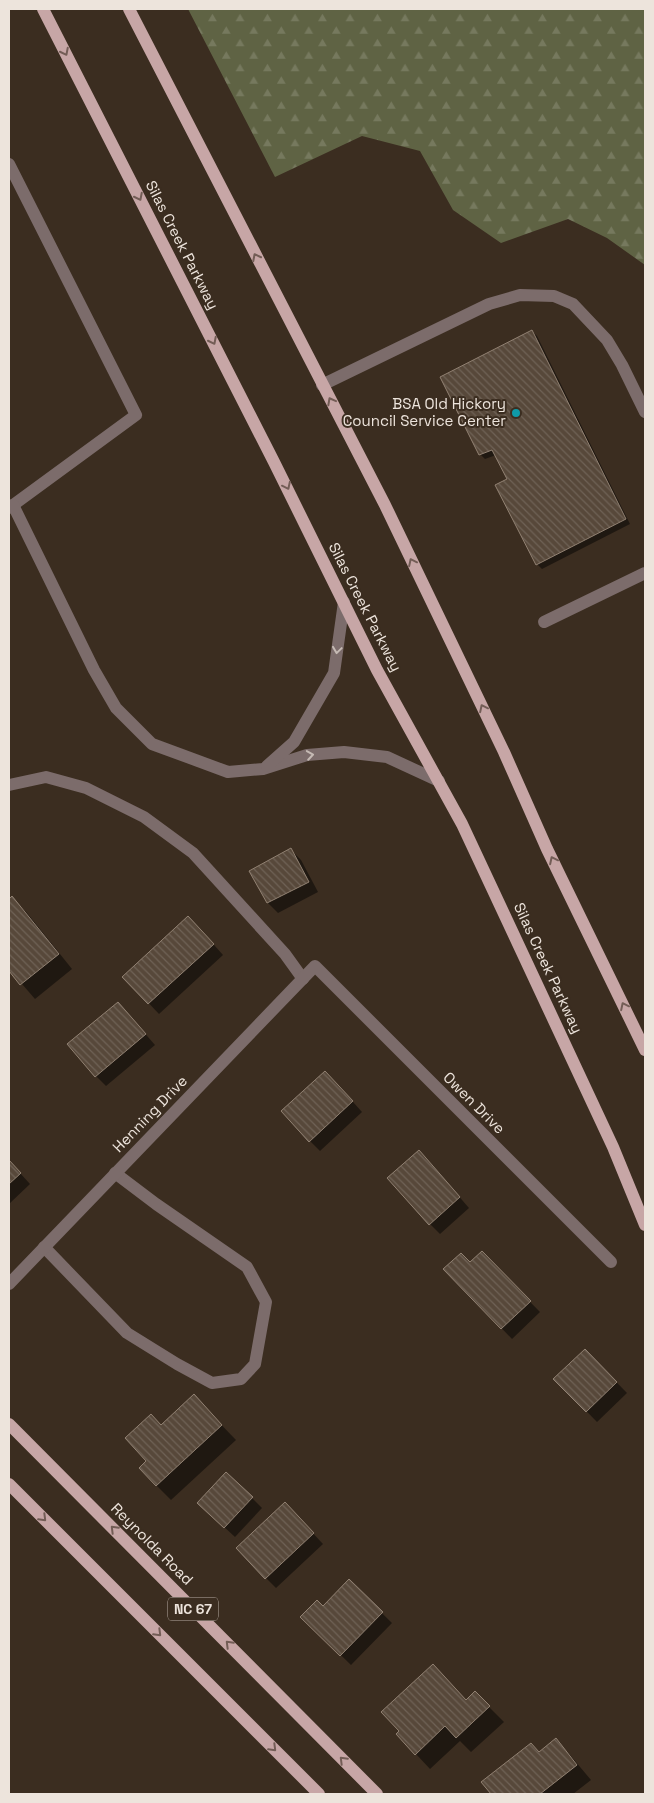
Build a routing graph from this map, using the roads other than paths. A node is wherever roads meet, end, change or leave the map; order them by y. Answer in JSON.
{"nodes":[{"id":1,"x":43,"y":9,"type":"edge"},
{"id":2,"x":129,"y":9,"type":"edge"},
{"id":3,"x":9,"y":164,"type":"edge"},
{"id":4,"x":322,"y":384,"type":"junction"},
{"id":5,"x":645,"y":412,"type":"edge"},
{"id":6,"x":11,"y":506,"type":"edge"},
{"id":7,"x":645,"y":573,"type":"edge"},
{"id":8,"x":344,"y":602,"type":"junction"},
{"id":9,"x":544,"y":622,"type":"dead end"},
{"id":10,"x":263,"y":769,"type":"junction"},
{"id":11,"x":439,"y":781,"type":"junction"},
{"id":12,"x":9,"y":785,"type":"edge"},
{"id":13,"x":315,"y":966,"type":"joint"},
{"id":14,"x":303,"y":979,"type":"junction"},
{"id":15,"x":645,"y":1050,"type":"edge"},
{"id":16,"x":115,"y":1173,"type":"junction"},
{"id":17,"x":645,"y":1225,"type":"edge"},
{"id":18,"x":44,"y":1247,"type":"junction"},
{"id":19,"x":611,"y":1262,"type":"dead end"},
{"id":20,"x":9,"y":1284,"type":"edge"},
{"id":21,"x":9,"y":1424,"type":"edge"},
{"id":22,"x":9,"y":1484,"type":"edge"},
{"id":23,"x":319,"y":1794,"type":"edge"},
{"id":24,"x":377,"y":1794,"type":"edge"}],
"edges":[{"from":1,"to":8,"type":"main road","name":"Silas Creek Parkway","one_way":true},
{"from":4,"to":2,"type":"main road","one_way":true},
{"from":3,"to":6,"type":"street"},
{"from":4,"to":5,"type":"street"},
{"from":15,"to":4,"type":"main road","one_way":true},
{"from":6,"to":10,"type":"street"},
{"from":7,"to":9,"type":"street"},
{"from":8,"to":10,"type":"street","one_way":true},
{"from":8,"to":11,"type":"main road","name":"Silas Creek Parkway"},
{"from":10,"to":11,"type":"street","one_way":true},
{"from":11,"to":17,"type":"main road","name":"Silas Creek Parkway"},
{"from":12,"to":14,"type":"street"},
{"from":13,"to":14,"type":"street","name":"Henning Drive"},
{"from":13,"to":19,"type":"street","name":"Owen Drive"},
{"from":14,"to":16,"type":"street","name":"Henning Drive"},
{"from":16,"to":18,"type":"street","name":"Henning Drive"},
{"from":16,"to":18,"type":"street"},
{"from":18,"to":20,"type":"street","name":"Henning Drive"},
{"from":24,"to":21,"type":"main road","name":"Reynolda Road","number":"NC 67","one_way":true},
{"from":22,"to":23,"type":"main road","number":"NC 67","one_way":true}]}
